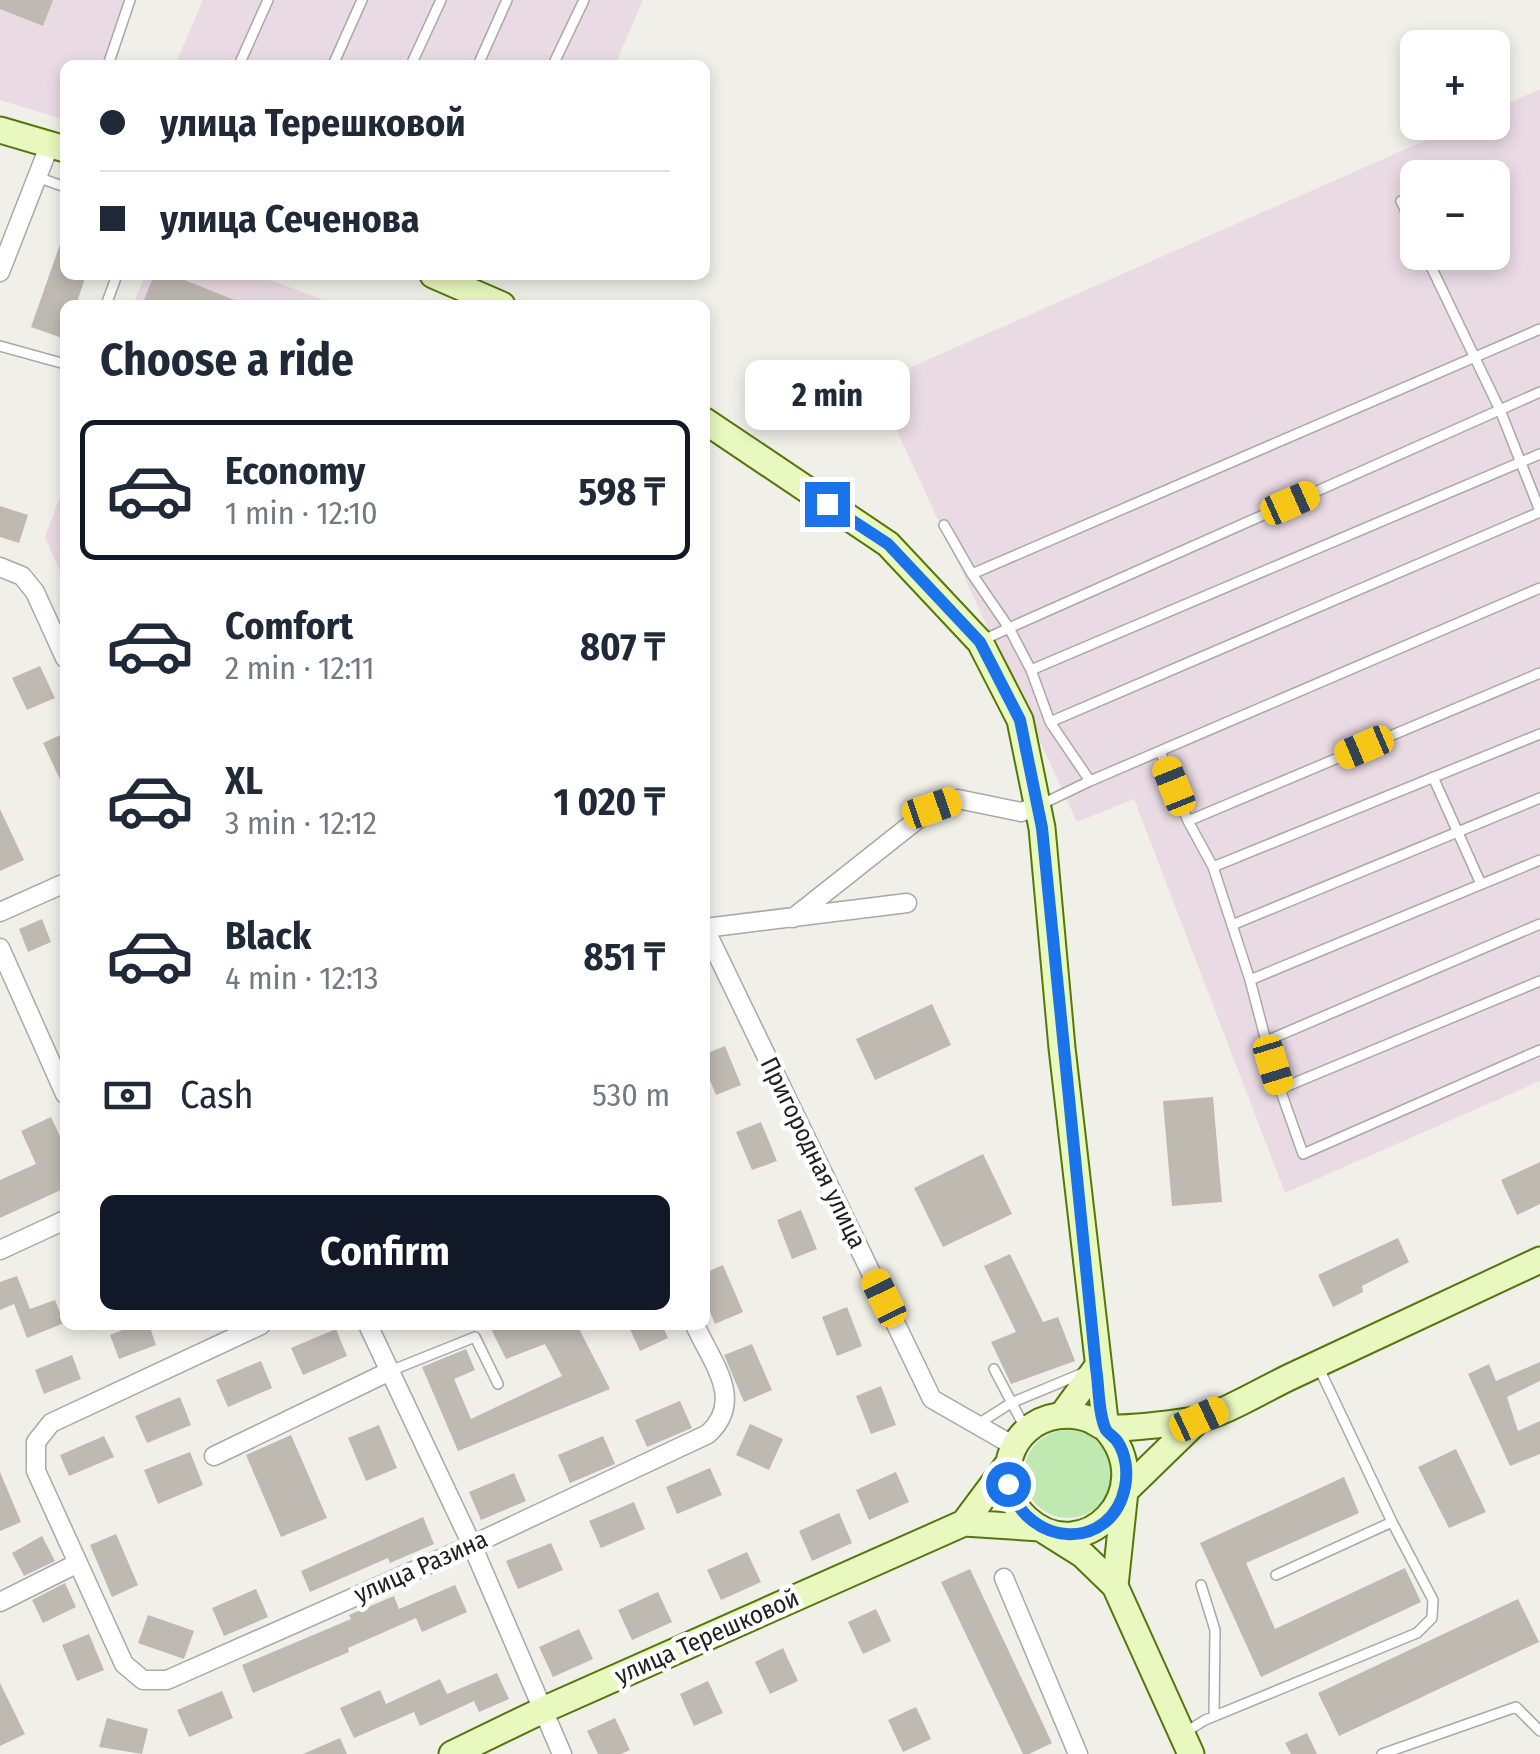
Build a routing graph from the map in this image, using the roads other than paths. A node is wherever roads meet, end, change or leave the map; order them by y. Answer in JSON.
{"nodes":[{"id":1,"x":130,"y":0,"type":"edge"},
{"id":2,"x":268,"y":0,"type":"edge"},
{"id":3,"x":362,"y":0,"type":"edge"},
{"id":4,"x":440,"y":0,"type":"edge"},
{"id":5,"x":508,"y":0,"type":"edge"},
{"id":6,"x":584,"y":0,"type":"edge"},
{"id":7,"x":110,"y":60,"type":"edge"},
{"id":8,"x":241,"y":60,"type":"edge"},
{"id":9,"x":336,"y":60,"type":"edge"},
{"id":10,"x":413,"y":60,"type":"edge"},
{"id":11,"x":480,"y":60,"type":"edge"},
{"id":12,"x":555,"y":60,"type":"edge"},
{"id":13,"x":0,"y":130,"type":"edge"},
{"id":14,"x":58,"y":146,"type":"edge"},
{"id":15,"x":37,"y":177,"type":"junction"},
{"id":16,"x":60,"y":185,"type":"edge"},
{"id":17,"x":1432,"y":270,"type":"edge"},
{"id":18,"x":0,"y":272,"type":"edge"},
{"id":19,"x":451,"y":280,"type":"edge"},
{"id":20,"x":492,"y":300,"type":"edge"},
{"id":21,"x":1540,"y":329,"type":"edge"},
{"id":22,"x":0,"y":346,"type":"edge"},
{"id":23,"x":1474,"y":358,"type":"junction"},
{"id":24,"x":60,"y":363,"type":"edge"},
{"id":25,"x":1540,"y":392,"type":"edge"},
{"id":26,"x":1500,"y":410,"type":"junction"},
{"id":27,"x":710,"y":425,"type":"edge"},
{"id":28,"x":1540,"y":454,"type":"edge"},
{"id":29,"x":1520,"y":462,"type":"junction"},
{"id":30,"x":1540,"y":512,"type":"edge"},
{"id":31,"x":944,"y":525,"type":"dead end"},
{"id":32,"x":0,"y":567,"type":"edge"},
{"id":33,"x":972,"y":574,"type":"junction"},
{"id":34,"x":1540,"y":588,"type":"edge"},
{"id":35,"x":1010,"y":628,"type":"junction"},
{"id":36,"x":980,"y":642,"type":"junction"},
{"id":37,"x":60,"y":647,"type":"edge"},
{"id":38,"x":1030,"y":670,"type":"junction"},
{"id":39,"x":1540,"y":673,"type":"edge"},
{"id":40,"x":1050,"y":722,"type":"junction"},
{"id":41,"x":1540,"y":734,"type":"edge"},
{"id":42,"x":1160,"y":751,"type":"junction"},
{"id":43,"x":1434,"y":778,"type":"junction"},
{"id":44,"x":1090,"y":782,"type":"junction"},
{"id":45,"x":1540,"y":798,"type":"edge"},
{"id":46,"x":1038,"y":806,"type":"junction"},
{"id":47,"x":1188,"y":821,"type":"junction"},
{"id":48,"x":1459,"y":831,"type":"junction"},
{"id":49,"x":1540,"y":860,"type":"edge"},
{"id":50,"x":1212,"y":867,"type":"junction"},
{"id":51,"x":1481,"y":884,"type":"junction"},
{"id":52,"x":60,"y":885,"type":"edge"},
{"id":53,"x":907,"y":903,"type":"dead end"},
{"id":54,"x":0,"y":912,"type":"edge"},
{"id":55,"x":793,"y":918,"type":"junction"},
{"id":56,"x":1540,"y":924,"type":"edge"},
{"id":57,"x":1232,"y":925,"type":"junction"},
{"id":58,"x":710,"y":928,"type":"edge"},
{"id":59,"x":710,"y":939,"type":"edge"},
{"id":60,"x":0,"y":948,"type":"edge"},
{"id":61,"x":1250,"y":980,"type":"junction"},
{"id":62,"x":1540,"y":980,"type":"edge"},
{"id":63,"x":1266,"y":1041,"type":"junction"},
{"id":64,"x":1540,"y":1050,"type":"edge"},
{"id":65,"x":60,"y":1083,"type":"edge"},
{"id":66,"x":1280,"y":1089,"type":"junction"},
{"id":67,"x":60,"y":1222,"type":"edge"},
{"id":68,"x":0,"y":1250,"type":"edge"},
{"id":69,"x":1539,"y":1262,"type":"edge"},
{"id":70,"x":250,"y":1330,"type":"edge"},
{"id":71,"x":370,"y":1330,"type":"edge"},
{"id":72,"x":697,"y":1330,"type":"edge"},
{"id":73,"x":1317,"y":1364,"type":"junction"},
{"id":74,"x":1096,"y":1368,"type":"junction"},
{"id":75,"x":994,"y":1369,"type":"dead end"},
{"id":76,"x":390,"y":1371,"type":"junction"},
{"id":77,"x":498,"y":1384,"type":"dead end"},
{"id":78,"x":1011,"y":1403,"type":"junction"},
{"id":79,"x":1062,"y":1415,"type":"junction"},
{"id":80,"x":1199,"y":1419,"type":"junction"},
{"id":81,"x":978,"y":1424,"type":"junction"},
{"id":82,"x":1106,"y":1429,"type":"junction"},
{"id":83,"x":1016,"y":1447,"type":"junction"},
{"id":84,"x":214,"y":1456,"type":"dead end"},
{"id":85,"x":1125,"y":1490,"type":"junction"},
{"id":86,"x":1392,"y":1522,"type":"junction"},
{"id":87,"x":964,"y":1523,"type":"junction"},
{"id":88,"x":1040,"y":1528,"type":"junction"},
{"id":89,"x":472,"y":1546,"type":"junction"},
{"id":90,"x":76,"y":1564,"type":"junction"},
{"id":91,"x":1276,"y":1575,"type":"dead end"},
{"id":92,"x":1004,"y":1578,"type":"dead end"},
{"id":93,"x":1115,"y":1586,"type":"junction"},
{"id":94,"x":1201,"y":1586,"type":"dead end"},
{"id":95,"x":0,"y":1602,"type":"edge"},
{"id":96,"x":543,"y":1710,"type":"junction"},
{"id":97,"x":1214,"y":1716,"type":"junction"},
{"id":98,"x":1540,"y":1732,"type":"edge"},
{"id":99,"x":1186,"y":1744,"type":"edge"},
{"id":100,"x":452,"y":1754,"type":"edge"},
{"id":101,"x":562,"y":1754,"type":"edge"},
{"id":102,"x":1078,"y":1754,"type":"edge"},
{"id":103,"x":1382,"y":1754,"type":"edge"}],
"edges":[{"from":1,"to":7,"type":"lane"},
{"from":2,"to":8,"type":"lane"},
{"from":3,"to":9,"type":"lane"},
{"from":4,"to":10,"type":"lane"},
{"from":5,"to":11,"type":"lane"},
{"from":6,"to":12,"type":"lane"},
{"from":13,"to":14,"type":"street"},
{"from":14,"to":15,"type":"street"},
{"from":15,"to":16,"type":"lane"},
{"from":15,"to":18,"type":"street"},
{"from":17,"to":23,"type":"lane"},
{"from":19,"to":20,"type":"street"},
{"from":21,"to":23,"type":"lane"},
{"from":22,"to":24,"type":"lane"},
{"from":23,"to":26,"type":"lane"},
{"from":23,"to":33,"type":"lane"},
{"from":25,"to":26,"type":"lane"},
{"from":26,"to":29,"type":"lane"},
{"from":26,"to":35,"type":"lane"},
{"from":27,"to":36,"type":"street"},
{"from":28,"to":29,"type":"lane"},
{"from":29,"to":30,"type":"lane"},
{"from":29,"to":38,"type":"lane"},
{"from":30,"to":40,"type":"lane"},
{"from":31,"to":33,"type":"lane"},
{"from":32,"to":37,"type":"street"},
{"from":33,"to":35,"type":"lane"},
{"from":34,"to":42,"type":"lane"},
{"from":35,"to":36,"type":"lane"},
{"from":35,"to":38,"type":"lane"},
{"from":36,"to":46,"type":"street"},
{"from":38,"to":40,"type":"lane"},
{"from":39,"to":47,"type":"lane"},
{"from":40,"to":44,"type":"lane"},
{"from":41,"to":43,"type":"lane"},
{"from":42,"to":44,"type":"lane"},
{"from":42,"to":47,"type":"lane"},
{"from":43,"to":48,"type":"lane"},
{"from":43,"to":50,"type":"lane"},
{"from":44,"to":46,"type":"lane"},
{"from":45,"to":48,"type":"lane"},
{"from":46,"to":55,"type":"street"},
{"from":46,"to":74,"type":"street"},
{"from":47,"to":50,"type":"lane"},
{"from":48,"to":51,"type":"lane"},
{"from":48,"to":57,"type":"lane"},
{"from":49,"to":51,"type":"lane"},
{"from":50,"to":57,"type":"lane"},
{"from":51,"to":61,"type":"lane"},
{"from":52,"to":54,"type":"street"},
{"from":53,"to":55,"type":"street"},
{"from":55,"to":58,"type":"street"},
{"from":56,"to":63,"type":"lane"},
{"from":57,"to":61,"type":"lane"},
{"from":59,"to":81,"type":"street","name":"Пригородная улица"},
{"from":60,"to":65,"type":"street"},
{"from":61,"to":63,"type":"lane"},
{"from":62,"to":66,"type":"lane"},
{"from":63,"to":66,"type":"lane"},
{"from":64,"to":66,"type":"lane"},
{"from":67,"to":68,"type":"street"},
{"from":69,"to":73,"type":"street","name":"улица Терешковой"},
{"from":70,"to":90,"type":"street","name":"улица Разина"},
{"from":71,"to":76,"type":"street"},
{"from":72,"to":89,"type":"street","name":"улица Разина"},
{"from":73,"to":80,"type":"street","name":"улица Терешковой"},
{"from":73,"to":86,"type":"lane"},
{"from":74,"to":78,"type":"lane"},
{"from":74,"to":79,"type":"street"},
{"from":74,"to":82,"type":"street"},
{"from":75,"to":78,"type":"lane"},
{"from":76,"to":77,"type":"lane"},
{"from":76,"to":84,"type":"street"},
{"from":76,"to":89,"type":"street"},
{"from":78,"to":81,"type":"lane"},
{"from":78,"to":83,"type":"lane"},
{"from":79,"to":82,"type":"street","name":"улица Терешковой"},
{"from":79,"to":83,"type":"street"},
{"from":80,"to":82,"type":"street","name":"улица Терешковой"},
{"from":80,"to":85,"type":"street","name":"улица Терешковой"},
{"from":81,"to":83,"type":"street","name":"Пригородная улица"},
{"from":82,"to":85,"type":"street"},
{"from":83,"to":87,"type":"street","name":"улица Терешковой"},
{"from":83,"to":88,"type":"street"},
{"from":85,"to":88,"type":"street","name":"улица Терешковой"},
{"from":85,"to":93,"type":"street"},
{"from":86,"to":91,"type":"lane"},
{"from":86,"to":97,"type":"lane"},
{"from":87,"to":88,"type":"street","name":"улица Терешковой"},
{"from":87,"to":96,"type":"street","name":"улица Терешковой"},
{"from":88,"to":93,"type":"street"},
{"from":89,"to":90,"type":"street","name":"улица Разина"},
{"from":89,"to":96,"type":"street"},
{"from":90,"to":95,"type":"street"},
{"from":92,"to":102,"type":"street"},
{"from":93,"to":99,"type":"street"},
{"from":94,"to":97,"type":"lane"},
{"from":96,"to":100,"type":"street","name":"улица Терешковой"},
{"from":96,"to":101,"type":"street"},
{"from":97,"to":99,"type":"lane"},
{"from":98,"to":103,"type":"lane"}]}
